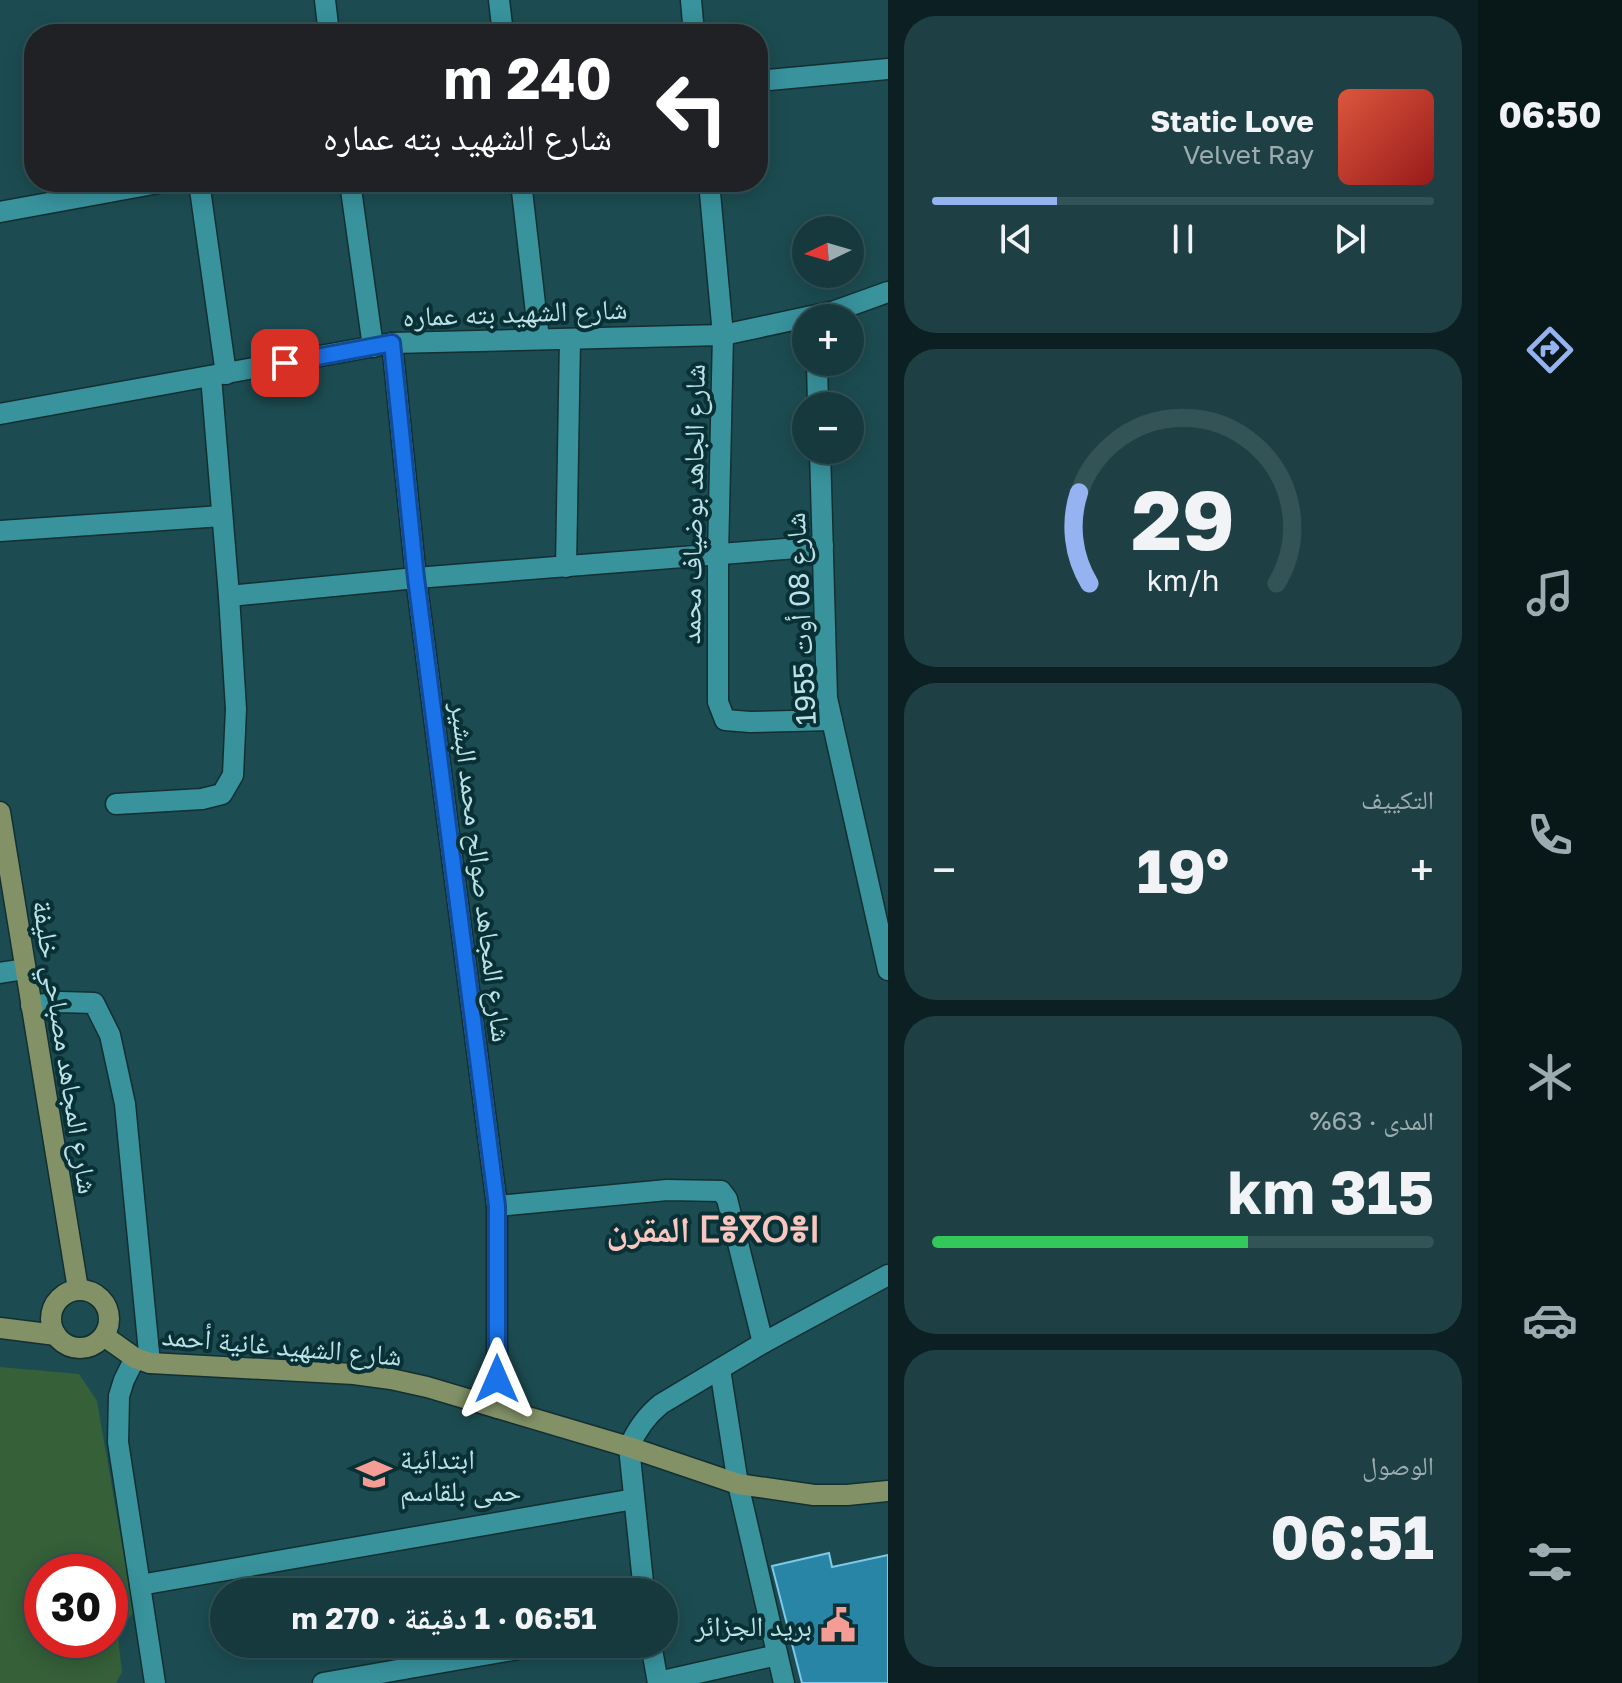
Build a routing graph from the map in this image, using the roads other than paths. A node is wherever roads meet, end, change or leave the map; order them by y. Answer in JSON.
{"nodes":[{"id":1,"x":325,"y":0,"type":"edge"},
{"id":2,"x":499,"y":0,"type":"edge"},
{"id":3,"x":691,"y":0,"type":"edge"},
{"id":4,"x":328,"y":24,"type":"edge"},
{"id":5,"x":502,"y":24,"type":"edge"},
{"id":6,"x":693,"y":24,"type":"edge"},
{"id":7,"x":888,"y":69,"type":"edge"},
{"id":8,"x":768,"y":80,"type":"edge"},
{"id":9,"x":109,"y":192,"type":"edge"},
{"id":10,"x":200,"y":192,"type":"edge"},
{"id":11,"x":352,"y":192,"type":"edge"},
{"id":12,"x":522,"y":192,"type":"edge"},
{"id":13,"x":710,"y":192,"type":"edge"},
{"id":14,"x":0,"y":212,"type":"edge"},
{"id":15,"x":888,"y":292,"type":"edge"},
{"id":16,"x":855,"y":304,"type":"edge"},
{"id":17,"x":792,"y":321,"type":"edge"},
{"id":18,"x":723,"y":335,"type":"junction"},
{"id":19,"x":539,"y":339,"type":"junction"},
{"id":20,"x":570,"y":339,"type":"junction"},
{"id":21,"x":383,"y":345,"type":"junction"},
{"id":22,"x":218,"y":375,"type":"junction"},
{"id":23,"x":0,"y":414,"type":"edge"},
{"id":24,"x":820,"y":464,"type":"edge"},
{"id":25,"x":222,"y":516,"type":"junction"},
{"id":26,"x":0,"y":531,"type":"edge"},
{"id":27,"x":823,"y":546,"type":"junction"},
{"id":28,"x":718,"y":555,"type":"junction"},
{"id":29,"x":566,"y":567,"type":"junction"},
{"id":30,"x":416,"y":578,"type":"junction"},
{"id":31,"x":229,"y":596,"type":"junction"},
{"id":32,"x":832,"y":720,"type":"junction"},
{"id":33,"x":116,"y":804,"type":"dead end"},
{"id":34,"x":0,"y":812,"type":"edge"},
{"id":35,"x":25,"y":969,"type":"junction"},
{"id":36,"x":888,"y":970,"type":"edge"},
{"id":37,"x":0,"y":973,"type":"edge"},
{"id":38,"x":31,"y":1006,"type":"junction"},
{"id":39,"x":497,"y":1206,"type":"junction"},
{"id":40,"x":888,"y":1275,"type":"edge"},
{"id":41,"x":78,"y":1289,"type":"junction"},
{"id":42,"x":56,"y":1302,"type":"junction"},
{"id":43,"x":6,"y":1328,"type":"edge"},
{"id":44,"x":56,"y":1335,"type":"junction"},
{"id":45,"x":104,"y":1336,"type":"junction"},
{"id":46,"x":763,"y":1343,"type":"junction"},
{"id":47,"x":77,"y":1348,"type":"junction"},
{"id":48,"x":143,"y":1360,"type":"junction"},
{"id":49,"x":720,"y":1369,"type":"junction"},
{"id":50,"x":497,"y":1408,"type":"junction"},
{"id":51,"x":629,"y":1447,"type":"junction"},
{"id":52,"x":738,"y":1484,"type":"junction"},
{"id":53,"x":888,"y":1491,"type":"edge"},
{"id":54,"x":634,"y":1499,"type":"junction"},
{"id":55,"x":642,"y":1578,"type":"edge"},
{"id":56,"x":140,"y":1585,"type":"junction"},
{"id":57,"x":777,"y":1655,"type":"junction"},
{"id":58,"x":467,"y":1658,"type":"edge"},
{"id":59,"x":654,"y":1658,"type":"edge"},
{"id":60,"x":658,"y":1682,"type":"edge"},
{"id":61,"x":155,"y":1683,"type":"edge"},
{"id":62,"x":323,"y":1683,"type":"edge"},
{"id":63,"x":784,"y":1683,"type":"edge"}],
"edges":[{"from":1,"to":4,"type":"street"},
{"from":2,"to":5,"type":"street"},
{"from":3,"to":6,"type":"street"},
{"from":7,"to":8,"type":"street"},
{"from":9,"to":14,"type":"street"},
{"from":10,"to":22,"type":"street"},
{"from":11,"to":21,"type":"street","name":"شارع المجاهد صوالح محمد البشير"},
{"from":12,"to":19,"type":"street"},
{"from":13,"to":18,"type":"street","name":"شارع الجاهد بوضياف محمد"},
{"from":15,"to":16,"type":"street","name":"شارع الشهيد بته عماره"},
{"from":17,"to":18,"type":"street","name":"شارع الشهيد بته عماره"},
{"from":18,"to":20,"type":"street","name":"شارع الشهيد بته عماره"},
{"from":18,"to":28,"type":"street","name":"شارع الجاهد بوضياف محمد"},
{"from":19,"to":20,"type":"street","name":"شارع الشهيد بته عماره"},
{"from":19,"to":21,"type":"street","name":"شارع الشهيد بته عماره"},
{"from":20,"to":29,"type":"street"},
{"from":21,"to":22,"type":"street","name":"شارع الشهيد بته عماره"},
{"from":21,"to":30,"type":"street","name":"شارع المجاهد صوالح محمد البشير"},
{"from":22,"to":23,"type":"street","name":"شارع الشهيد بته عماره"},
{"from":22,"to":25,"type":"street"},
{"from":24,"to":27,"type":"street","name":"شارع 08 أوت 1955"},
{"from":25,"to":26,"type":"street"},
{"from":25,"to":31,"type":"street"},
{"from":27,"to":28,"type":"street"},
{"from":27,"to":32,"type":"street","name":"شارع 08 أوت 1955"},
{"from":28,"to":29,"type":"street"},
{"from":28,"to":32,"type":"street","name":"شارع الجاهد بوضياف محمد"},
{"from":29,"to":30,"type":"street"},
{"from":30,"to":31,"type":"street"},
{"from":30,"to":39,"type":"street","name":"شارع المجاهد صوالح محمد البشير"},
{"from":31,"to":33,"type":"street"},
{"from":32,"to":36,"type":"street","name":"شارع 08 أوت 1955"},
{"from":34,"to":35,"type":"main road","name":"شارع المجاهد مصباحي خليفة"},
{"from":35,"to":37,"type":"street"},
{"from":35,"to":38,"type":"main road","name":"شارع المجاهد مصباحي خليفة"},
{"from":38,"to":41,"type":"main road","name":"شارع المجاهد مصباحي خليفة"},
{"from":38,"to":48,"type":"street"},
{"from":39,"to":46,"type":"street"},
{"from":39,"to":50,"type":"street","name":"شارع المجاهد صوالح محمد البشير"},
{"from":40,"to":46,"type":"street"},
{"from":41,"to":42,"type":"main road"},
{"from":41,"to":45,"type":"main road"},
{"from":42,"to":43,"type":"main road"},
{"from":42,"to":44,"type":"main road"},
{"from":43,"to":44,"type":"main road"},
{"from":44,"to":47,"type":"main road"},
{"from":45,"to":47,"type":"main road"},
{"from":45,"to":48,"type":"main road"},
{"from":46,"to":49,"type":"street"},
{"from":47,"to":48,"type":"main road","name":"شارع الشهيد غانية أحمد"},
{"from":48,"to":50,"type":"main road","name":"شارع الشهيد غانية أحمد"},
{"from":48,"to":56,"type":"street"},
{"from":49,"to":51,"type":"street"},
{"from":49,"to":52,"type":"street"},
{"from":50,"to":51,"type":"main road","name":"شارع الشهيد غانية أحمد"},
{"from":51,"to":52,"type":"main road","name":"شارع الشهيد غانية أحمد"},
{"from":51,"to":54,"type":"street"},
{"from":52,"to":53,"type":"main road","name":"شارع الشهيد غانية أحمد"},
{"from":52,"to":57,"type":"street"},
{"from":54,"to":55,"type":"street"},
{"from":54,"to":56,"type":"street"},
{"from":56,"to":61,"type":"street"},
{"from":57,"to":60,"type":"street"},
{"from":57,"to":63,"type":"street"},
{"from":58,"to":62,"type":"street"},
{"from":59,"to":60,"type":"street"}]}
